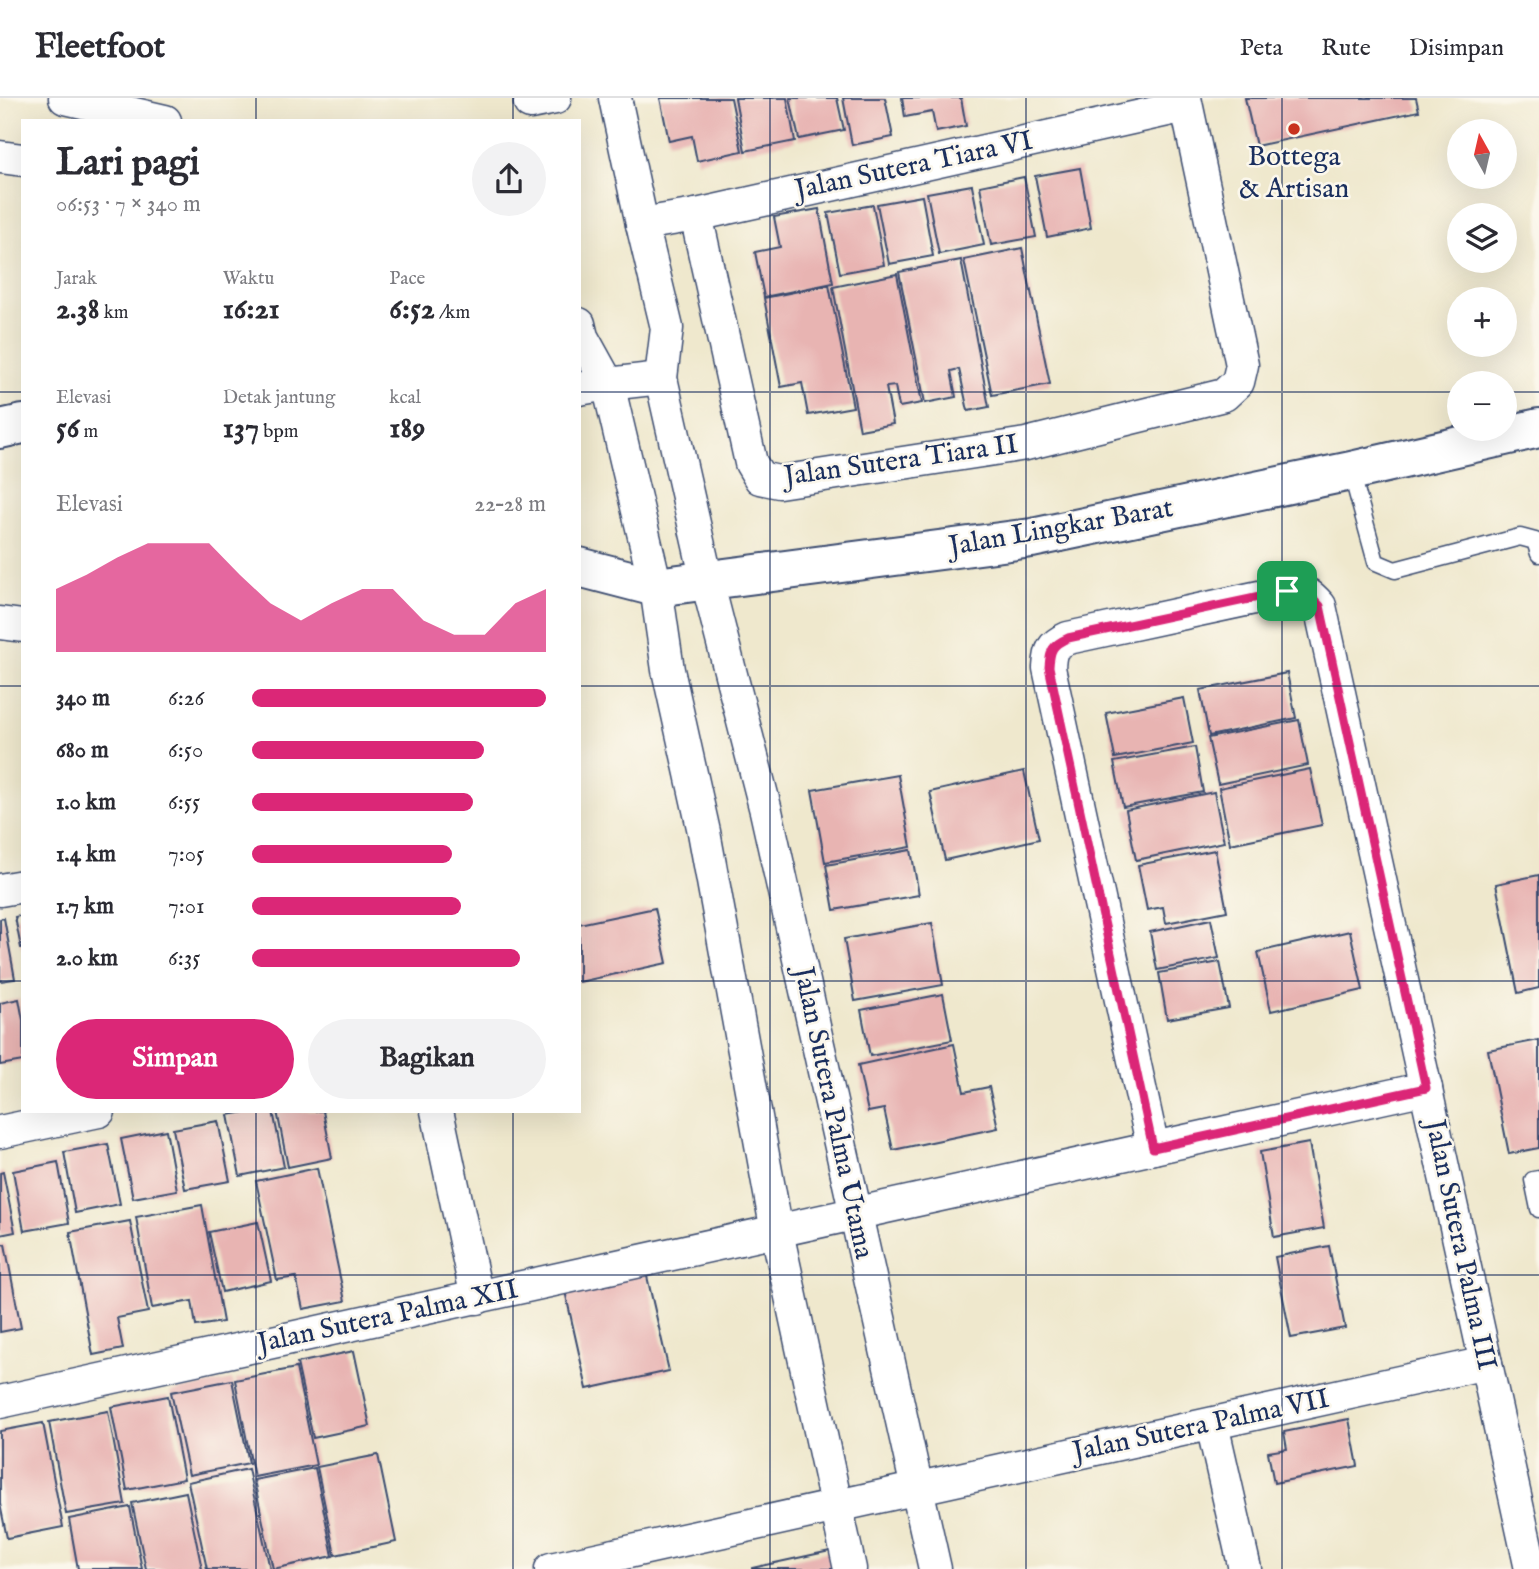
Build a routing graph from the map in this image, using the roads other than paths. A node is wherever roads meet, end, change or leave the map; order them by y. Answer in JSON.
{"nodes":[{"id":1,"x":65,"y":98,"type":"edge"},
{"id":2,"x":615,"y":98,"type":"edge"},
{"id":3,"x":1185,"y":102,"type":"edge"},
{"id":4,"x":156,"y":119,"type":"edge"},
{"id":5,"x":0,"y":157,"type":"edge"},
{"id":6,"x":21,"y":160,"type":"edge"},
{"id":7,"x":696,"y":215,"type":"junction"},
{"id":8,"x":642,"y":224,"type":"junction"},
{"id":9,"x":581,"y":333,"type":"edge"},
{"id":10,"x":661,"y":378,"type":"junction"},
{"id":11,"x":594,"y":387,"type":"edge"},
{"id":12,"x":21,"y":424,"type":"edge"},
{"id":13,"x":1539,"y":428,"type":"edge"},
{"id":14,"x":0,"y":429,"type":"edge"},
{"id":15,"x":1350,"y":471,"type":"junction"},
{"id":16,"x":1539,"y":554,"type":"edge"},
{"id":17,"x":581,"y":568,"type":"edge"},
{"id":18,"x":706,"y":581,"type":"junction"},
{"id":19,"x":656,"y":587,"type":"junction"},
{"id":20,"x":0,"y":623,"type":"edge"},
{"id":21,"x":21,"y":626,"type":"edge"},
{"id":22,"x":21,"y":886,"type":"edge"},
{"id":23,"x":0,"y":890,"type":"edge"},
{"id":24,"x":1426,"y":1088,"type":"junction"},
{"id":25,"x":90,"y":1113,"type":"edge"},
{"id":26,"x":437,"y":1113,"type":"edge"},
{"id":27,"x":0,"y":1132,"type":"edge"},
{"id":28,"x":1153,"y":1148,"type":"junction"},
{"id":29,"x":1539,"y":1179,"type":"edge"},
{"id":30,"x":1539,"y":1209,"type":"edge"},
{"id":31,"x":855,"y":1214,"type":"junction"},
{"id":32,"x":777,"y":1232,"type":"junction"},
{"id":33,"x":477,"y":1298,"type":"junction"},
{"id":34,"x":1486,"y":1363,"type":"junction"},
{"id":35,"x":0,"y":1402,"type":"edge"},
{"id":36,"x":1212,"y":1424,"type":"junction"},
{"id":37,"x":917,"y":1489,"type":"junction"},
{"id":38,"x":836,"y":1506,"type":"junction"},
{"id":39,"x":551,"y":1569,"type":"edge"},
{"id":40,"x":850,"y":1569,"type":"edge"},
{"id":41,"x":935,"y":1569,"type":"edge"},
{"id":42,"x":1245,"y":1569,"type":"edge"},
{"id":43,"x":1531,"y":1569,"type":"edge"}],
"edges":[{"from":1,"to":4,"type":"street"},
{"from":2,"to":8,"type":"street","name":"Jalan Sutera Palma Utama"},
{"from":3,"to":7,"type":"street","name":"Jalan Sutera Tiara VI"},
{"from":3,"to":7,"type":"street","name":"Jalan Sutera Tiara II"},
{"from":5,"to":6,"type":"street"},
{"from":7,"to":8,"type":"street","name":"Jalan Sutera Tiara VI"},
{"from":8,"to":10,"type":"street","name":"Jalan Sutera Palma Utama"},
{"from":9,"to":11,"type":"street"},
{"from":10,"to":11,"type":"street"},
{"from":10,"to":18,"type":"street","name":"Jalan Sutera Palma Utama"},
{"from":11,"to":19,"type":"street"},
{"from":12,"to":14,"type":"street"},
{"from":13,"to":15,"type":"street","name":"Jalan Lingkar Barat"},
{"from":15,"to":16,"type":"lane"},
{"from":15,"to":18,"type":"street","name":"Jalan Lingkar Barat"},
{"from":17,"to":19,"type":"street","name":"Jalan Lingkar Barat"},
{"from":18,"to":19,"type":"street","name":"Jalan Lingkar Barat"},
{"from":18,"to":31,"type":"street","name":"Jalan Sutera Palma Utama"},
{"from":19,"to":32,"type":"street"},
{"from":20,"to":21,"type":"street"},
{"from":22,"to":23,"type":"street"},
{"from":24,"to":28,"type":"street","name":"Jalan Sutera Palma XII"},
{"from":24,"to":28,"type":"street","name":"Jalan Sutera Palma III"},
{"from":24,"to":34,"type":"street","name":"Jalan Sutera Palma III"},
{"from":25,"to":27,"type":"street"},
{"from":26,"to":33,"type":"street"},
{"from":28,"to":31,"type":"street","name":"Jalan Sutera Palma XII"},
{"from":29,"to":30,"type":"lane"},
{"from":31,"to":32,"type":"street","name":"Jalan Sutera Palma XII"},
{"from":31,"to":37,"type":"street","name":"Jalan Sutera Palma Utama"},
{"from":32,"to":33,"type":"street","name":"Jalan Sutera Palma XII"},
{"from":32,"to":38,"type":"street"},
{"from":33,"to":35,"type":"street","name":"Jalan Sutera Palma XII"},
{"from":34,"to":36,"type":"street","name":"Jalan Sutera Palma VII"},
{"from":34,"to":43,"type":"street","name":"Jalan Sutera Palma III"},
{"from":36,"to":37,"type":"street","name":"Jalan Sutera Palma VII"},
{"from":36,"to":42,"type":"street"},
{"from":37,"to":38,"type":"street","name":"Jalan Sutera Palma VII"},
{"from":37,"to":41,"type":"street","name":"Jalan Sutera Palma Utama"},
{"from":38,"to":39,"type":"street","name":"Jalan Sutera Palma VII"},
{"from":38,"to":40,"type":"street"}]}
